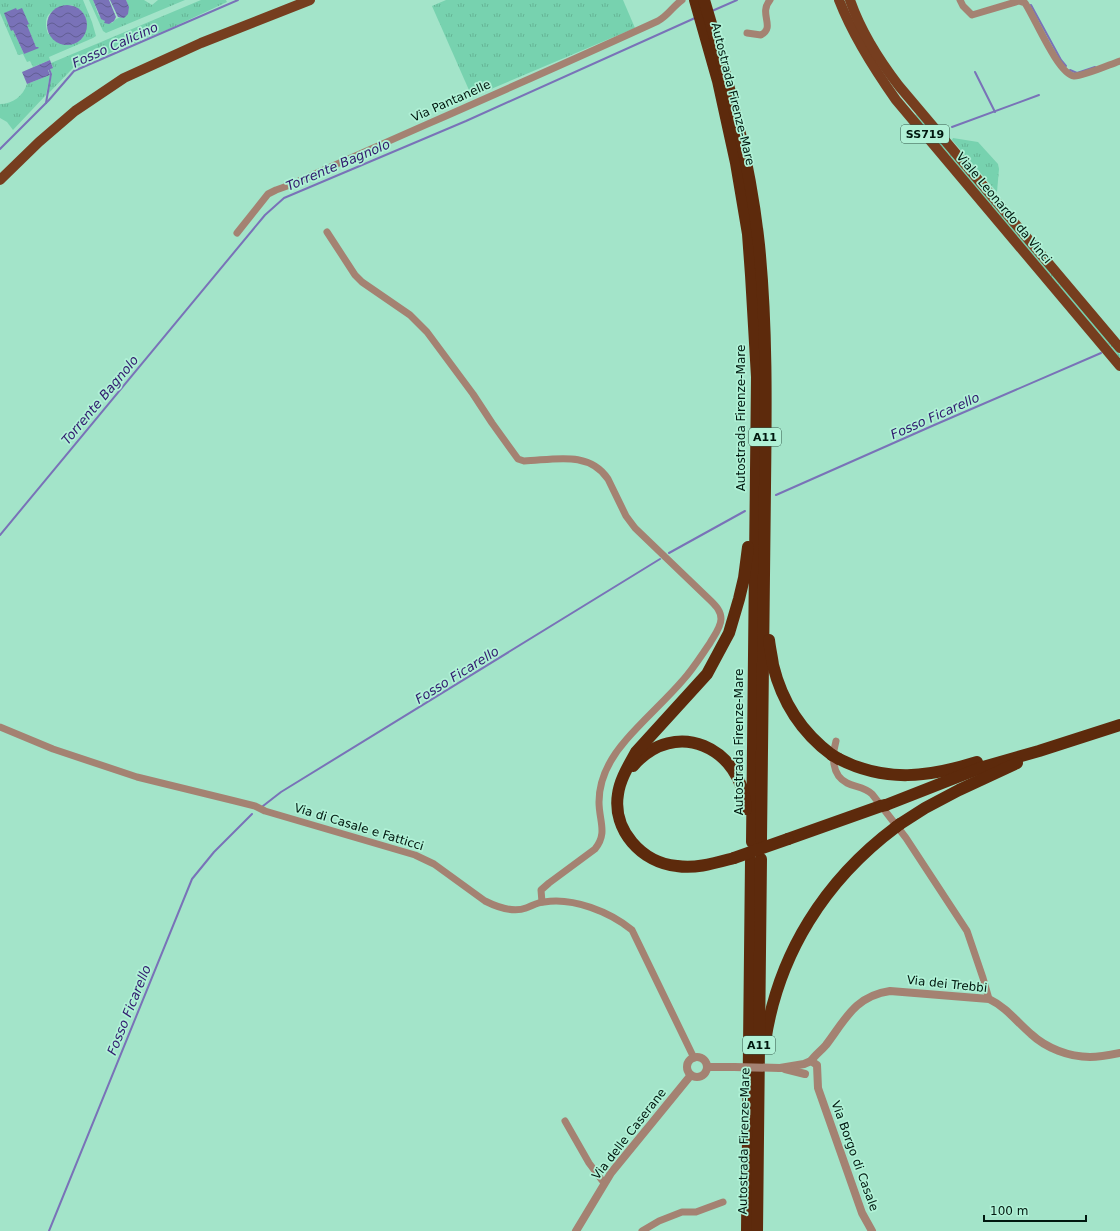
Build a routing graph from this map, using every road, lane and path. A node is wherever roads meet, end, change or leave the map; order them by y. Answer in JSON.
{"nodes":[{"id":1,"x":310,"y":0,"type":"edge"},
{"id":2,"x":682,"y":0,"type":"edge"},
{"id":3,"x":695,"y":0,"type":"edge"},
{"id":4,"x":704,"y":0,"type":"edge"},
{"id":5,"x":770,"y":0,"type":"edge"},
{"id":6,"x":839,"y":0,"type":"edge"},
{"id":7,"x":850,"y":0,"type":"edge"},
{"id":8,"x":960,"y":0,"type":"edge"},
{"id":9,"x":747,"y":33,"type":"dead end"},
{"id":10,"x":712,"y":42,"type":"junction"},
{"id":11,"x":1120,"y":60,"type":"edge"},
{"id":12,"x":0,"y":180,"type":"edge"},
{"id":13,"x":327,"y":232,"type":"dead end"},
{"id":14,"x":237,"y":233,"type":"dead end"},
{"id":15,"x":1120,"y":348,"type":"edge"},
{"id":16,"x":1120,"y":366,"type":"edge"},
{"id":17,"x":755,"y":483,"type":"junction"},
{"id":18,"x":765,"y":563,"type":"junction"},
{"id":19,"x":1120,"y":725,"type":"edge"},
{"id":20,"x":0,"y":727,"type":"edge"},
{"id":21,"x":836,"y":741,"type":"dead end"},
{"id":22,"x":1039,"y":751,"type":"junction"},
{"id":23,"x":619,"y":785,"type":"junction"},
{"id":24,"x":753,"y":842,"type":"junction"},
{"id":25,"x":542,"y":902,"type":"junction"},
{"id":26,"x":989,"y":999,"type":"junction"},
{"id":27,"x":825,"y":1046,"type":"junction"},
{"id":28,"x":1120,"y":1053,"type":"edge"},
{"id":29,"x":694,"y":1058,"type":"junction"},
{"id":30,"x":808,"y":1062,"type":"junction"},
{"id":31,"x":707,"y":1067,"type":"junction"},
{"id":32,"x":780,"y":1068,"type":"junction"},
{"id":33,"x":817,"y":1069,"type":"junction"},
{"id":34,"x":806,"y":1074,"type":"junction"},
{"id":35,"x":691,"y":1075,"type":"junction"},
{"id":36,"x":818,"y":1088,"type":"junction"},
{"id":37,"x":758,"y":1093,"type":"junction"},
{"id":38,"x":565,"y":1121,"type":"dead end"},
{"id":39,"x":604,"y":1183,"type":"junction"},
{"id":40,"x":723,"y":1202,"type":"dead end"},
{"id":41,"x":576,"y":1231,"type":"edge"},
{"id":42,"x":642,"y":1231,"type":"edge"},
{"id":43,"x":747,"y":1231,"type":"edge"},
{"id":44,"x":757,"y":1231,"type":"edge"},
{"id":45,"x":872,"y":1231,"type":"edge"}],
"edges":[{"from":1,"to":12,"type":"main road"},
{"from":2,"to":14,"type":"street","name":"Via Pantanelle"},
{"from":3,"to":10,"type":"highway","name":"Autostrada Firenze-Mare","number":"A11"},
{"from":4,"to":10,"type":"highway","name":"Autostrada Firenze-Mare","number":"A11"},
{"from":5,"to":9,"type":"street"},
{"from":6,"to":16,"type":"main road","name":"Viale Leonardo da Vinci","number":"SS719"},
{"from":7,"to":15,"type":"main road","name":"Viale Leonardo da Vinci","number":"SS719"},
{"from":8,"to":11,"type":"street"},
{"from":10,"to":17,"type":"highway","name":"Autostrada Firenze-Mare","number":"A11"},
{"from":10,"to":18,"type":"highway","name":"Autostrada Firenze-Mare","number":"A11"},
{"from":13,"to":25,"type":"street"},
{"from":17,"to":23,"type":"highway"},
{"from":17,"to":24,"type":"highway","name":"Autostrada Firenze-Mare","number":"A11"},
{"from":18,"to":22,"type":"highway"},
{"from":18,"to":24,"type":"highway","name":"Autostrada Firenze-Mare","number":"A11"},
{"from":19,"to":22,"type":"highway"},
{"from":20,"to":25,"type":"street","name":"Via di Casale e Fatticci"},
{"from":21,"to":26,"type":"street"},
{"from":22,"to":23,"type":"highway","bridge":true},
{"from":22,"to":37,"type":"highway"},
{"from":23,"to":24,"type":"highway"},
{"from":25,"to":29,"type":"street","name":"Via di Casale e Fatticci"},
{"from":26,"to":27,"type":"street","name":"Via dei Trebbi"},
{"from":26,"to":28,"type":"street","name":"Via dei Trebbi"},
{"from":27,"to":30,"type":"street","name":"Via dei Trebbi"},
{"from":27,"to":33,"type":"street","name":"Via dei Trebbi"},
{"from":29,"to":31,"type":"street"},
{"from":29,"to":35,"type":"street","name":"Via delle Caserane"},
{"from":30,"to":32,"type":"street"},
{"from":30,"to":33,"type":"street"},
{"from":30,"to":34,"type":"street"},
{"from":31,"to":32,"type":"street","bridge":true},
{"from":31,"to":35,"type":"street"},
{"from":32,"to":34,"type":"street"},
{"from":33,"to":34,"type":"street"},
{"from":33,"to":36,"type":"street","name":"Via Borgo di Casale"},
{"from":34,"to":36,"type":"street","name":"Via Borgo di Casale"},
{"from":35,"to":39,"type":"street","name":"Via delle Caserane"},
{"from":36,"to":45,"type":"street","name":"Via Borgo di Casale"},
{"from":37,"to":43,"type":"highway","name":"Autostrada Firenze-Mare","number":"A11"},
{"from":37,"to":44,"type":"highway","name":"Autostrada Firenze-Mare","number":"A11"},
{"from":38,"to":39,"type":"street"},
{"from":39,"to":41,"type":"street","name":"Via delle Caserane"},
{"from":40,"to":42,"type":"street"}]}
